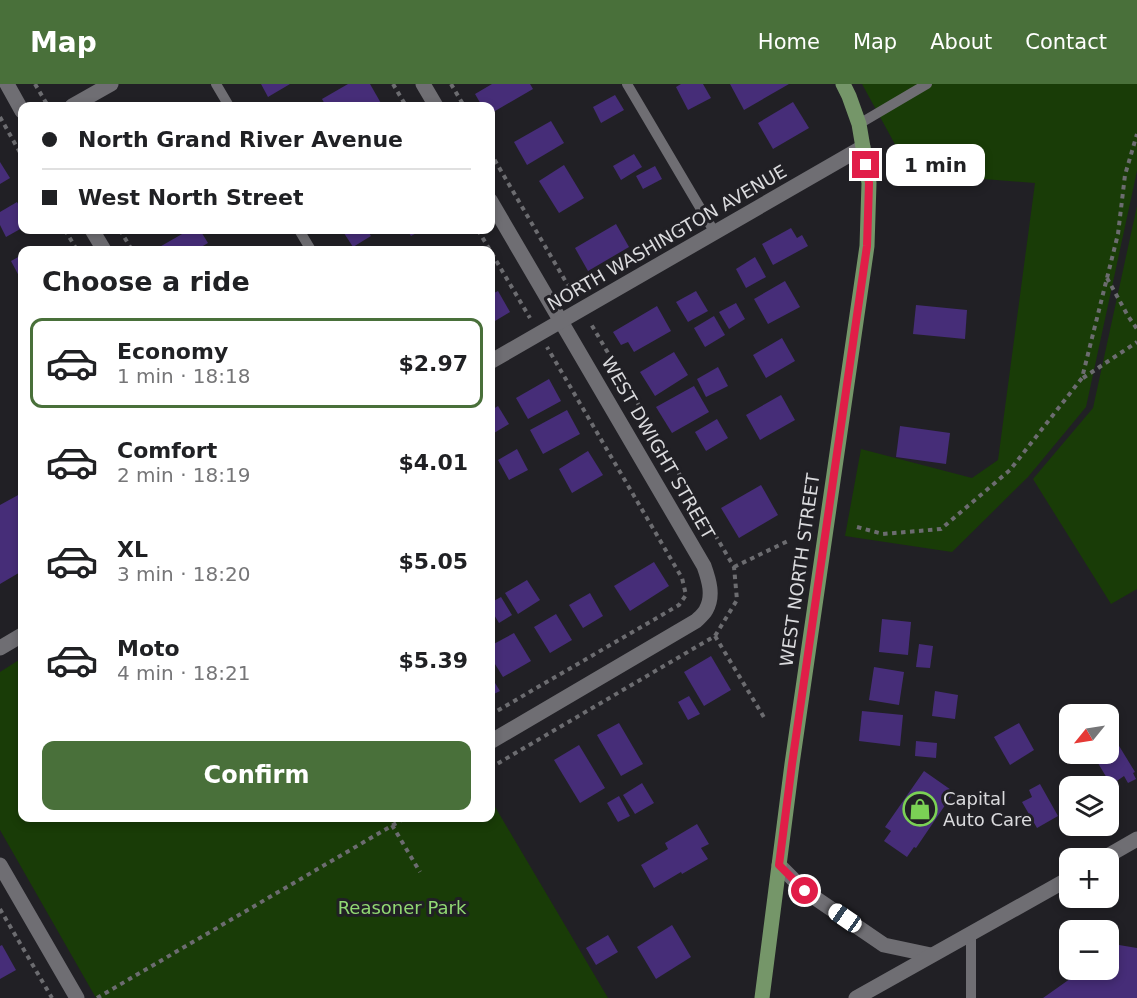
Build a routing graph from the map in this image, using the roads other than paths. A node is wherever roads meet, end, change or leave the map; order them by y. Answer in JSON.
{"nodes":[{"id":1,"x":7,"y":84,"type":"edge"},
{"id":2,"x":111,"y":84,"type":"edge"},
{"id":3,"x":216,"y":84,"type":"edge"},
{"id":4,"x":423,"y":84,"type":"edge"},
{"id":5,"x":627,"y":84,"type":"edge"},
{"id":6,"x":843,"y":84,"type":"edge"},
{"id":7,"x":927,"y":84,"type":"edge"},
{"id":8,"x":79,"y":102,"type":"edge"},
{"id":9,"x":227,"y":102,"type":"edge"},
{"id":10,"x":434,"y":102,"type":"edge"},
{"id":11,"x":18,"y":104,"type":"edge"},
{"id":12,"x":858,"y":124,"type":"junction"},
{"id":13,"x":863,"y":147,"type":"junction"},
{"id":14,"x":495,"y":209,"type":"edge"},
{"id":15,"x":715,"y":233,"type":"junction"},
{"id":16,"x":561,"y":321,"type":"junction"},
{"id":17,"x":495,"y":359,"type":"edge"},
{"id":18,"x":18,"y":637,"type":"edge"},
{"id":19,"x":0,"y":648,"type":"edge"},
{"id":20,"x":495,"y":739,"type":"edge"},
{"id":21,"x":1137,"y":839,"type":"edge"},
{"id":22,"x":1119,"y":849,"type":"edge"},
{"id":23,"x":779,"y":865,"type":"junction"},
{"id":24,"x":0,"y":866,"type":"edge"},
{"id":25,"x":1059,"y":884,"type":"edge"},
{"id":26,"x":971,"y":933,"type":"junction"},
{"id":27,"x":931,"y":955,"type":"junction"},
{"id":28,"x":77,"y":998,"type":"edge"},
{"id":29,"x":762,"y":998,"type":"edge"},
{"id":30,"x":856,"y":998,"type":"edge"},
{"id":31,"x":971,"y":998,"type":"edge"}],
"edges":[{"from":1,"to":11,"type":"street"},
{"from":2,"to":8,"type":"street"},
{"from":3,"to":9,"type":"lane"},
{"from":4,"to":10,"type":"street"},
{"from":5,"to":15,"type":"lane"},
{"from":6,"to":12,"type":"main road","name":"WEST NORTH STREET"},
{"from":7,"to":12,"type":"lane"},
{"from":12,"to":13,"type":"main road","name":"WEST NORTH STREET"},
{"from":13,"to":15,"type":"street","name":"NORTH WASHINGTON AVENUE"},
{"from":13,"to":23,"type":"main road","name":"WEST NORTH STREET"},
{"from":14,"to":16,"type":"street","name":"WEST DWIGHT STREET"},
{"from":15,"to":16,"type":"street","name":"NORTH WASHINGTON AVENUE"},
{"from":16,"to":17,"type":"street","name":"NORTH WASHINGTON AVENUE"},
{"from":16,"to":20,"type":"street","name":"WEST DWIGHT STREET"},
{"from":18,"to":19,"type":"street"},
{"from":21,"to":22,"type":"street"},
{"from":23,"to":27,"type":"street"},
{"from":23,"to":29,"type":"main road","name":"WEST NORTH STREET"},
{"from":24,"to":28,"type":"street"},
{"from":25,"to":26,"type":"street"},
{"from":26,"to":27,"type":"street"},
{"from":26,"to":31,"type":"lane"},
{"from":27,"to":30,"type":"street"}]}
